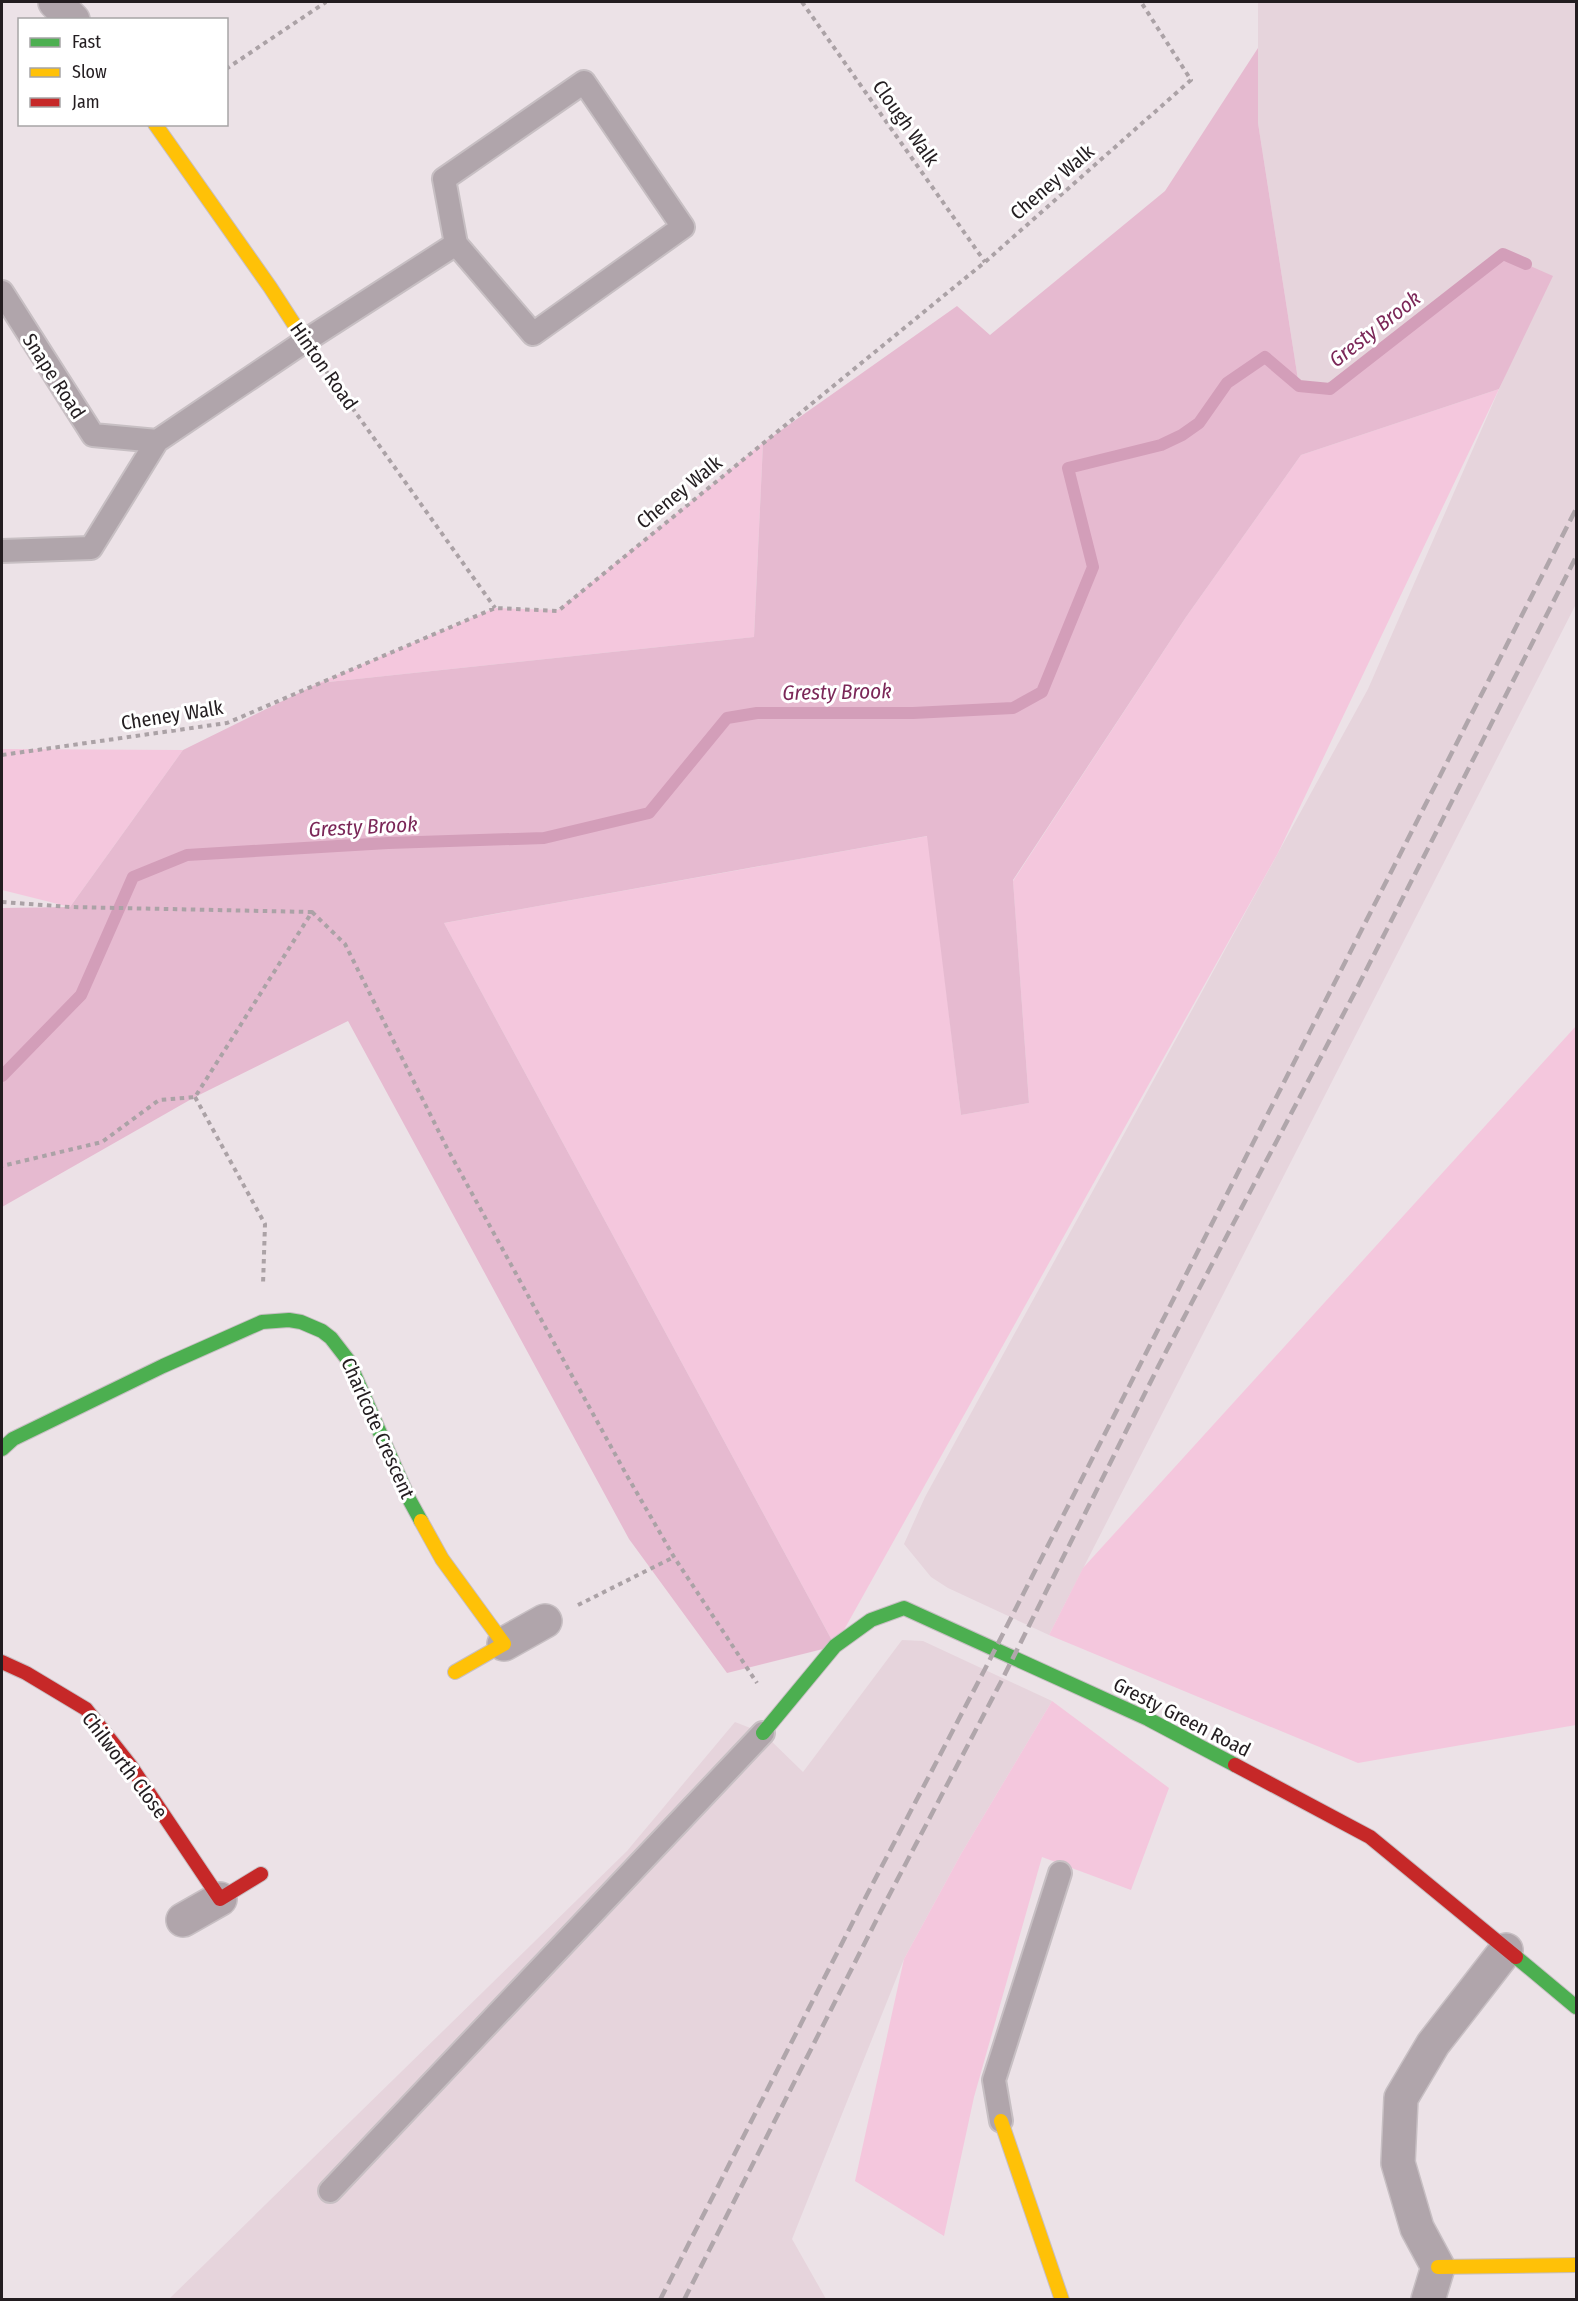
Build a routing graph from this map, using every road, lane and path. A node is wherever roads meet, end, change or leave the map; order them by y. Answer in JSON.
{"nodes":[{"id":1,"x":55,"y":2,"type":"edge"},
{"id":2,"x":326,"y":2,"type":"edge"},
{"id":3,"x":802,"y":2,"type":"edge"},
{"id":4,"x":1141,"y":2,"type":"edge"},
{"id":5,"x":71,"y":18,"type":"edge"},
{"id":6,"x":228,"y":68,"type":"edge"},
{"id":7,"x":155,"y":126,"type":"edge"},
{"id":8,"x":456,"y":244,"type":"junction"},
{"id":9,"x":985,"y":262,"type":"junction"},
{"id":10,"x":2,"y":292,"type":"edge"},
{"id":11,"x":305,"y":341,"type":"junction"},
{"id":12,"x":157,"y":441,"type":"junction"},
{"id":13,"x":2,"y":551,"type":"edge"},
{"id":14,"x":495,"y":608,"type":"junction"},
{"id":15,"x":2,"y":755,"type":"edge"},
{"id":16,"x":2,"y":902,"type":"edge"},
{"id":17,"x":312,"y":912,"type":"junction"},
{"id":18,"x":195,"y":1096,"type":"junction"},
{"id":19,"x":2,"y":1166,"type":"edge"},
{"id":20,"x":262,"y":1322,"type":"junction"},
{"id":21,"x":2,"y":1449,"type":"edge"},
{"id":22,"x":674,"y":1557,"type":"junction"},
{"id":23,"x":545,"y":1621,"type":"joint"},
{"id":24,"x":504,"y":1644,"type":"junction"},
{"id":25,"x":2,"y":1662,"type":"edge"},
{"id":26,"x":455,"y":1672,"type":"dead end"},
{"id":27,"x":778,"y":1715,"type":"junction"},
{"id":28,"x":763,"y":1733,"type":"joint"},
{"id":29,"x":261,"y":1874,"type":"dead end"},
{"id":30,"x":1060,"y":1874,"type":"dead end"},
{"id":31,"x":220,"y":1899,"type":"junction"},
{"id":32,"x":183,"y":1920,"type":"dead end"},
{"id":33,"x":1506,"y":1950,"type":"junction"},
{"id":34,"x":1576,"y":2007,"type":"edge"},
{"id":35,"x":1001,"y":2121,"type":"joint"},
{"id":36,"x":330,"y":2191,"type":"dead end"},
{"id":37,"x":1576,"y":2265,"type":"edge"},
{"id":38,"x":1438,"y":2267,"type":"junction"},
{"id":39,"x":1062,"y":2300,"type":"edge"},
{"id":40,"x":1428,"y":2300,"type":"edge"}],
"edges":[{"from":1,"to":5,"type":"street"},
{"from":2,"to":6,"type":"path"},
{"from":3,"to":9,"type":"path","name":"Clough Walk"},
{"from":4,"to":9,"type":"path","name":"Cheney Walk"},
{"from":7,"to":11,"type":"street","name":"Hinton Road"},
{"from":8,"to":8,"type":"lane"},
{"from":8,"to":11,"type":"lane"},
{"from":9,"to":14,"type":"path","name":"Cheney Walk"},
{"from":10,"to":12,"type":"lane","name":"Snape Road"},
{"from":11,"to":12,"type":"lane"},
{"from":11,"to":14,"type":"path","name":"Hinton Road"},
{"from":12,"to":13,"type":"lane"},
{"from":14,"to":15,"type":"path","name":"Cheney Walk"},
{"from":16,"to":17,"type":"path"},
{"from":17,"to":18,"type":"path"},
{"from":17,"to":22,"type":"path"},
{"from":18,"to":19,"type":"path"},
{"from":18,"to":20,"type":"path"},
{"from":20,"to":21,"type":"street","name":"Charlcote Crescent"},
{"from":20,"to":24,"type":"street","name":"Charlcote Crescent"},
{"from":22,"to":23,"type":"path"},
{"from":22,"to":27,"type":"path"},
{"from":23,"to":24,"type":"street"},
{"from":24,"to":26,"type":"street"},
{"from":25,"to":31,"type":"street","name":"Chilworth Close"},
{"from":27,"to":28,"type":"street","name":"Gresty Green Road"},
{"from":27,"to":33,"type":"street","name":"Gresty Green Road"},
{"from":28,"to":36,"type":"lane"},
{"from":29,"to":31,"type":"street"},
{"from":30,"to":35,"type":"lane"},
{"from":31,"to":32,"type":"street"},
{"from":33,"to":34,"type":"street","name":"Gresty Green Road"},
{"from":33,"to":38,"type":"street"},
{"from":35,"to":39,"type":"street"},
{"from":37,"to":38,"type":"street"},
{"from":38,"to":40,"type":"street"}]}
